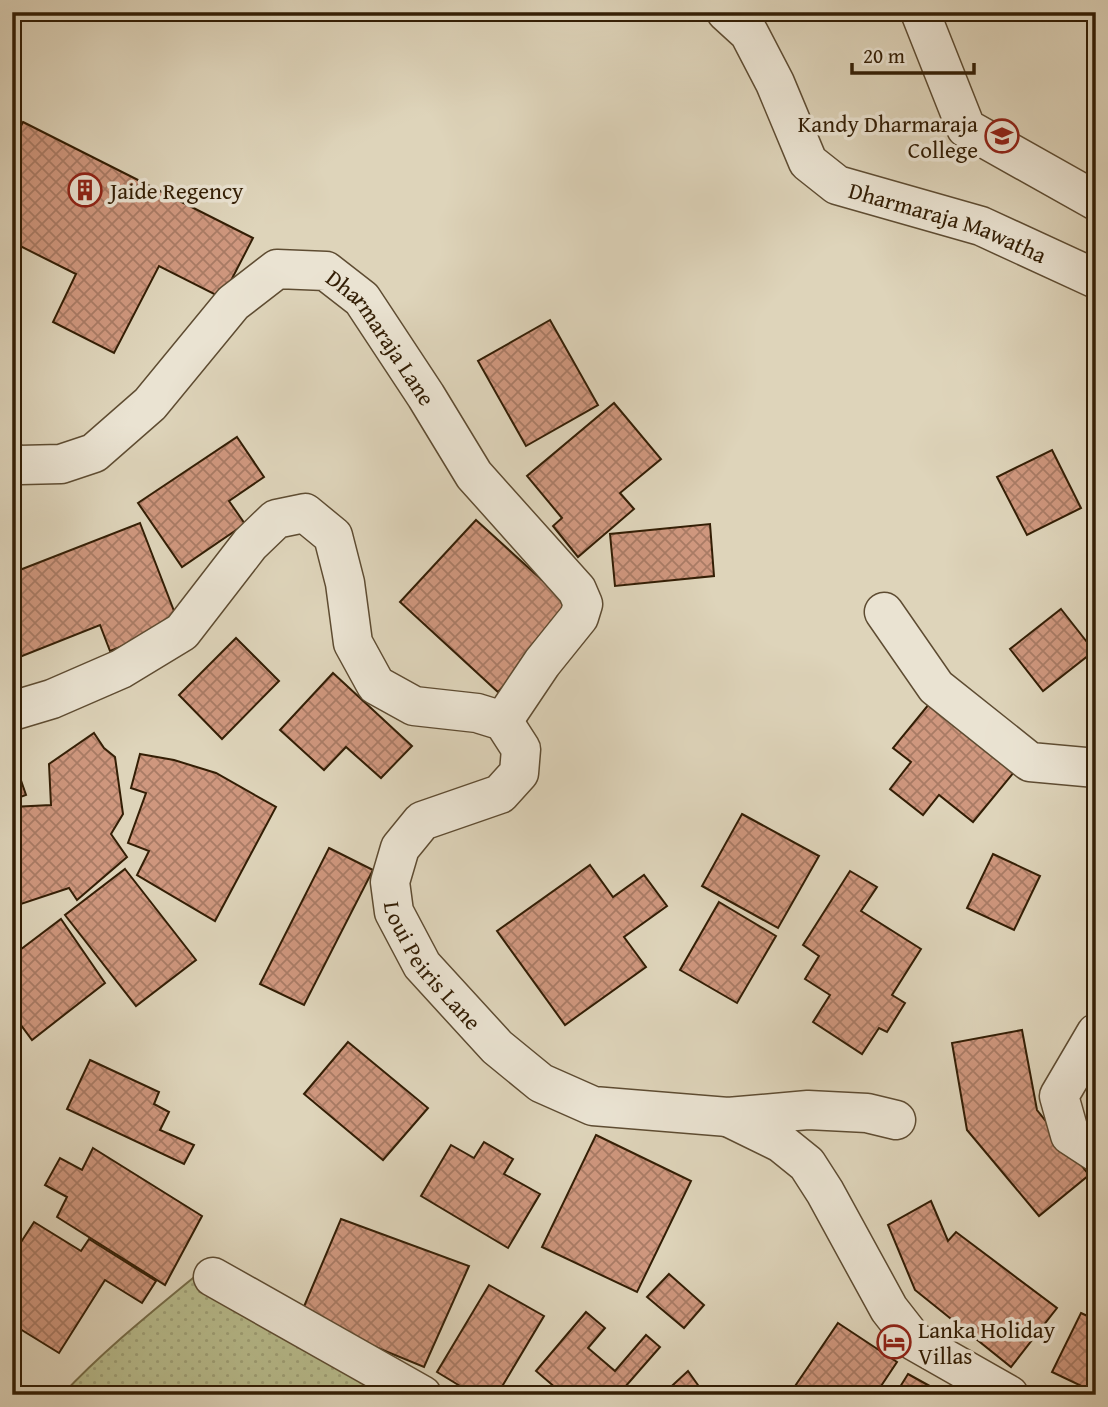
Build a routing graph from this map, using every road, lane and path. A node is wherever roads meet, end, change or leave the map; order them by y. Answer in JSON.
{"nodes":[{"id":1,"x":726,"y":12,"type":"edge"},
{"id":2,"x":920,"y":12,"type":"edge"},
{"id":3,"x":1096,"y":201,"type":"edge"},
{"id":4,"x":1096,"y":279,"type":"edge"},
{"id":5,"x":12,"y":463,"type":"edge"},
{"id":6,"x":884,"y":612,"type":"dead end"},
{"id":7,"x":12,"y":711,"type":"edge"},
{"id":8,"x":503,"y":721,"type":"junction"},
{"id":9,"x":1096,"y":768,"type":"edge"},
{"id":10,"x":1096,"y":1033,"type":"edge"},
{"id":11,"x":728,"y":1117,"type":"junction"},
{"id":12,"x":896,"y":1120,"type":"dead end"},
{"id":13,"x":1096,"y":1152,"type":"edge"},
{"id":14,"x":213,"y":1277,"type":"dead end"},
{"id":15,"x":422,"y":1395,"type":"edge"},
{"id":16,"x":1009,"y":1395,"type":"edge"}],
"edges":[{"from":1,"to":4,"type":"street","name":"Dharmaraja Mawatha"},
{"from":2,"to":3,"type":"street"},
{"from":5,"to":8,"type":"street","name":"Dharmaraja Lane"},
{"from":6,"to":9,"type":"street"},
{"from":7,"to":8,"type":"street"},
{"from":8,"to":11,"type":"street","name":"Loui Peiris Lane"},
{"from":10,"to":13,"type":"street"},
{"from":11,"to":12,"type":"street","name":"Loui Peiris Lane"},
{"from":11,"to":16,"type":"street"},
{"from":14,"to":15,"type":"street"}]}
